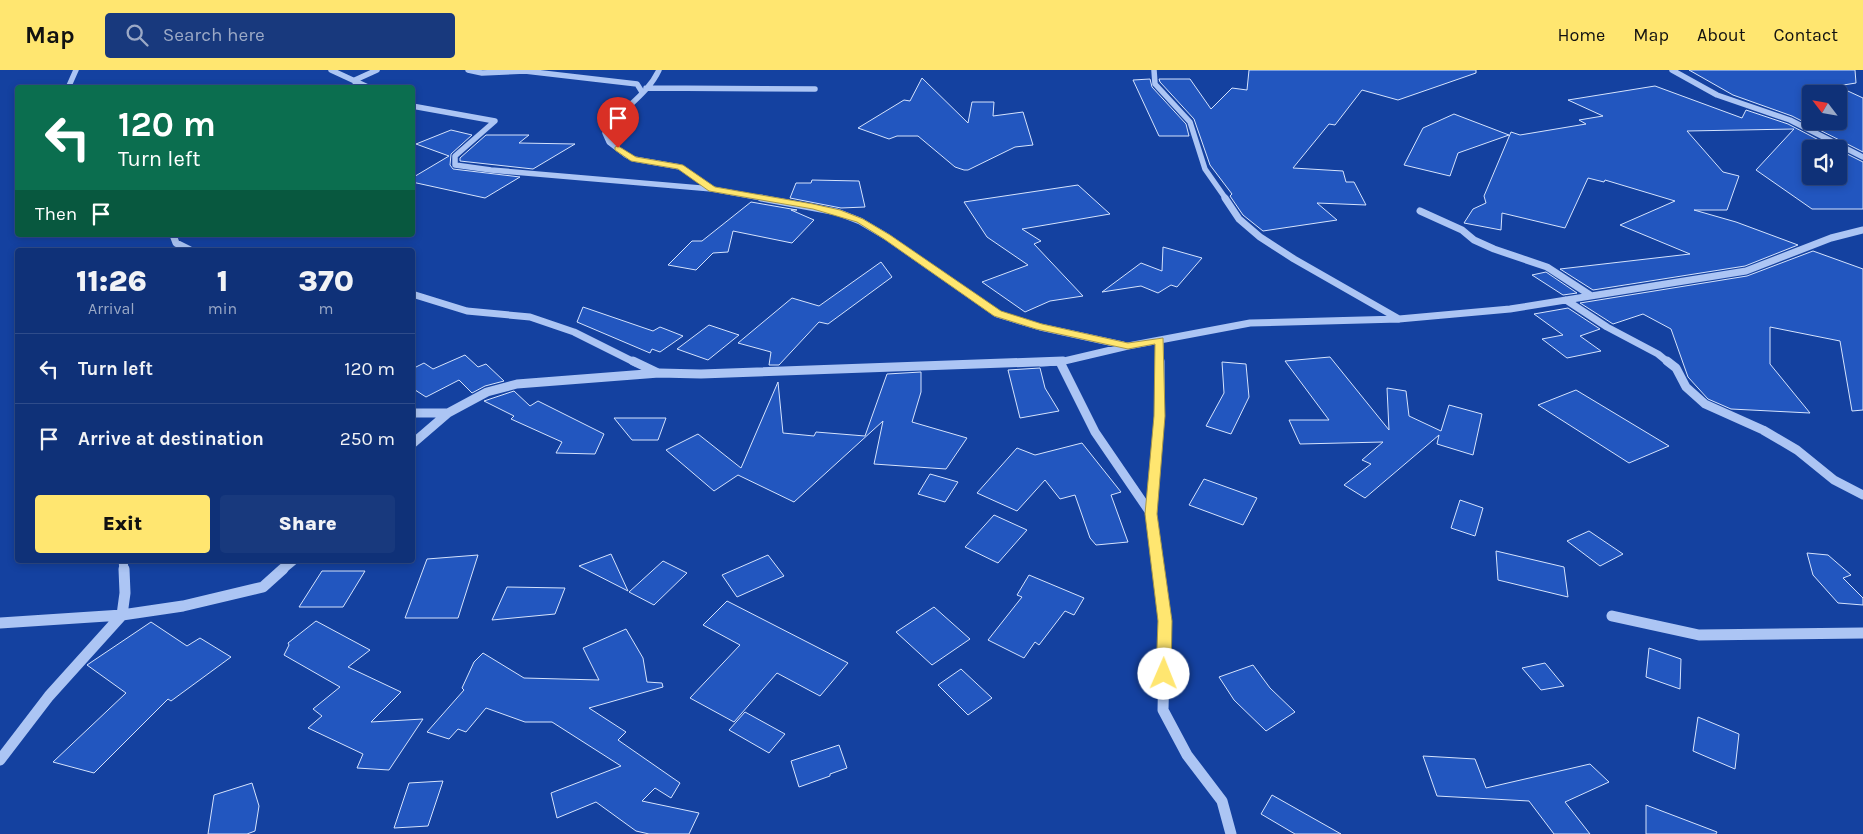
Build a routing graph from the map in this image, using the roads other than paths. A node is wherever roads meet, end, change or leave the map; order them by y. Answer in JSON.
{"nodes":[{"id":1,"x":76,"y":70,"type":"edge"},
{"id":2,"x":331,"y":70,"type":"edge"},
{"id":3,"x":376,"y":70,"type":"edge"},
{"id":4,"x":468,"y":70,"type":"edge"},
{"id":5,"x":592,"y":70,"type":"edge"},
{"id":6,"x":659,"y":70,"type":"edge"},
{"id":7,"x":1154,"y":70,"type":"edge"},
{"id":8,"x":1672,"y":70,"type":"edge"},
{"id":9,"x":364,"y":75,"type":"junction"},
{"id":10,"x":343,"y":76,"type":"junction"},
{"id":11,"x":594,"y":80,"type":"junction"},
{"id":12,"x":356,"y":82,"type":"junction"},
{"id":13,"x":69,"y":85,"type":"edge"},
{"id":14,"x":363,"y":85,"type":"edge"},
{"id":15,"x":815,"y":89,"type":"dead end"},
{"id":16,"x":644,"y":90,"type":"junction"},
{"id":17,"x":415,"y":107,"type":"edge"},
{"id":18,"x":1863,"y":157,"type":"edge"},
{"id":19,"x":712,"y":189,"type":"junction"},
{"id":20,"x":1420,"y":211,"type":"dead end"},
{"id":21,"x":1863,"y":230,"type":"edge"},
{"id":22,"x":174,"y":237,"type":"edge"},
{"id":23,"x":186,"y":248,"type":"edge"},
{"id":24,"x":415,"y":295,"type":"edge"},
{"id":25,"x":1590,"y":295,"type":"junction"},
{"id":26,"x":1566,"y":300,"type":"junction"},
{"id":27,"x":1399,"y":319,"type":"junction"},
{"id":28,"x":1160,"y":340,"type":"junction"},
{"id":29,"x":1128,"y":346,"type":"junction"},
{"id":30,"x":1060,"y":362,"type":"junction"},
{"id":31,"x":659,"y":373,"type":"junction"},
{"id":32,"x":415,"y":413,"type":"edge"},
{"id":33,"x":448,"y":413,"type":"junction"},
{"id":34,"x":415,"y":441,"type":"edge"},
{"id":35,"x":1863,"y":495,"type":"edge"},
{"id":36,"x":1151,"y":514,"type":"junction"},
{"id":37,"x":123,"y":563,"type":"edge"},
{"id":38,"x":291,"y":563,"type":"edge"},
{"id":39,"x":122,"y":615,"type":"junction"},
{"id":40,"x":1612,"y":616,"type":"dead end"},
{"id":41,"x":0,"y":623,"type":"edge"},
{"id":42,"x":1863,"y":633,"type":"edge"},
{"id":43,"x":0,"y":760,"type":"edge"},
{"id":44,"x":1231,"y":834,"type":"edge"}],
"edges":[{"from":1,"to":13,"type":"street"},
{"from":2,"to":10,"type":"street"},
{"from":3,"to":9,"type":"street"},
{"from":4,"to":11,"type":"street"},
{"from":5,"to":11,"type":"street"},
{"from":6,"to":16,"type":"street"},
{"from":7,"to":27,"type":"street"},
{"from":8,"to":18,"type":"street"},
{"from":9,"to":10,"type":"street"},
{"from":9,"to":12,"type":"street"},
{"from":10,"to":12,"type":"street"},
{"from":11,"to":16,"type":"street"},
{"from":12,"to":14,"type":"street"},
{"from":15,"to":16,"type":"street"},
{"from":16,"to":19,"type":"street"},
{"from":17,"to":19,"type":"street"},
{"from":19,"to":29,"type":"street"},
{"from":20,"to":25,"type":"street"},
{"from":21,"to":25,"type":"street"},
{"from":22,"to":23,"type":"street"},
{"from":24,"to":31,"type":"street"},
{"from":25,"to":26,"type":"street"},
{"from":26,"to":27,"type":"street"},
{"from":26,"to":35,"type":"street"},
{"from":27,"to":28,"type":"street"},
{"from":28,"to":29,"type":"street"},
{"from":28,"to":36,"type":"street"},
{"from":29,"to":30,"type":"street"},
{"from":30,"to":31,"type":"street"},
{"from":30,"to":36,"type":"street"},
{"from":31,"to":33,"type":"street"},
{"from":32,"to":33,"type":"street"},
{"from":33,"to":34,"type":"street"},
{"from":36,"to":44,"type":"street"},
{"from":37,"to":39,"type":"street"},
{"from":38,"to":39,"type":"street"},
{"from":39,"to":41,"type":"street"},
{"from":39,"to":43,"type":"street"},
{"from":40,"to":42,"type":"street"}]}
